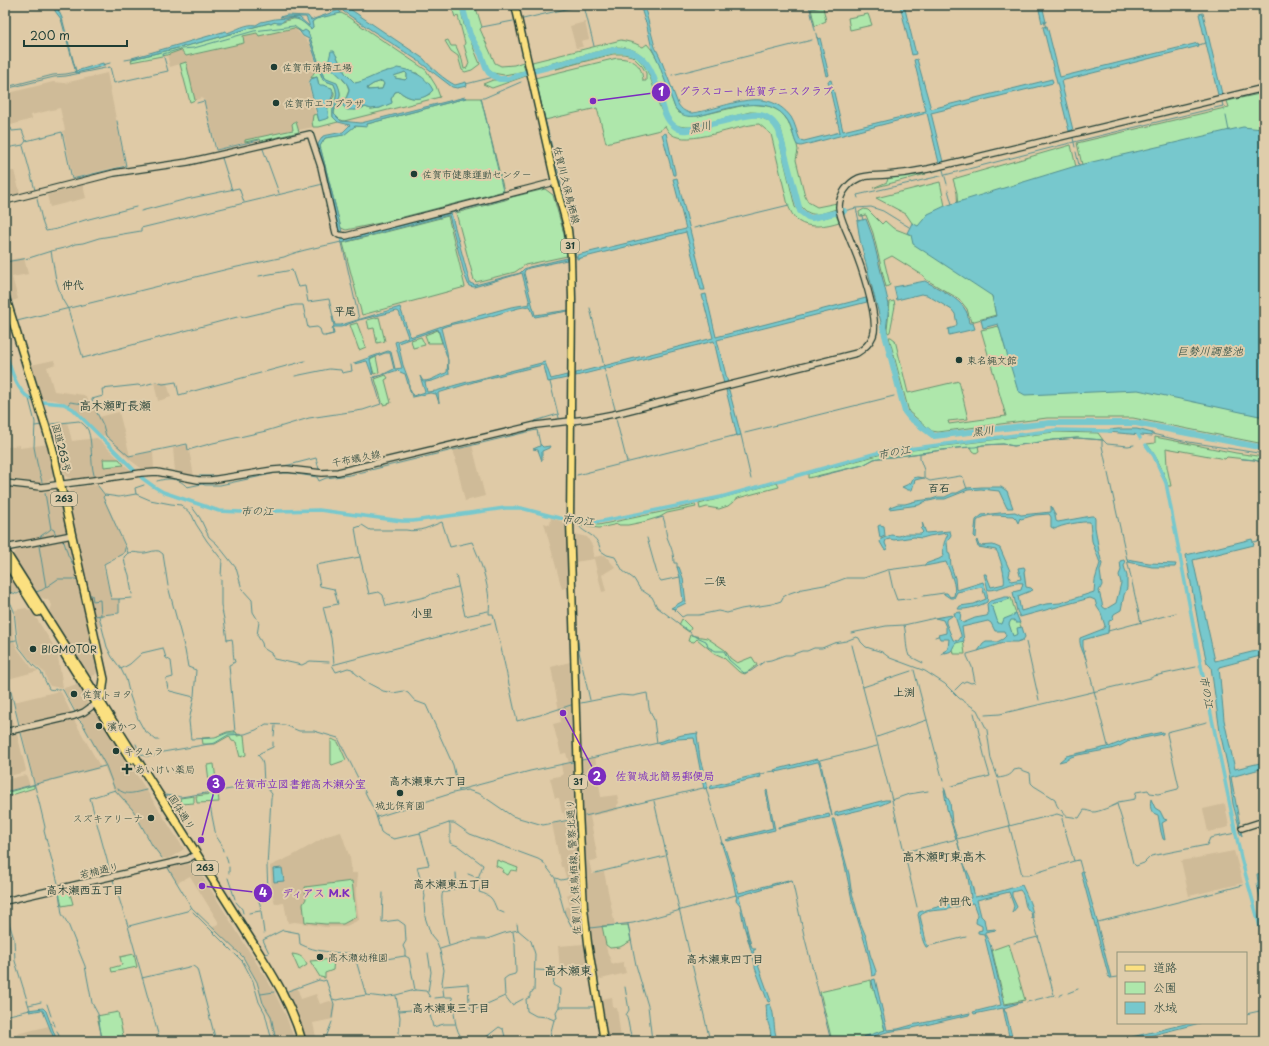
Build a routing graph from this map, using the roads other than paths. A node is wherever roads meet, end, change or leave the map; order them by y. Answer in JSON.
{"nodes":[{"id":1,"x":515,"y":5,"type":"edge"},
{"id":2,"x":1264,"y":88,"type":"edge"},
{"id":3,"x":555,"y":182,"type":"junction"},
{"id":4,"x":5,"y":201,"type":"edge"},
{"id":5,"x":5,"y":296,"type":"edge"},
{"id":6,"x":572,"y":420,"type":"junction"},
{"id":7,"x":5,"y":483,"type":"edge"},
{"id":8,"x":61,"y":485,"type":"junction"},
{"id":9,"x":72,"y":535,"type":"junction"},
{"id":10,"x":5,"y":550,"type":"edge"},
{"id":11,"x":5,"y":560,"type":"edge"},
{"id":12,"x":97,"y":702,"type":"junction"},
{"id":13,"x":5,"y":732,"type":"edge"},
{"id":14,"x":1264,"y":821,"type":"edge"},
{"id":15,"x":1242,"y":828,"type":"dead end"},
{"id":16,"x":195,"y":855,"type":"junction"},
{"id":17,"x":5,"y":900,"type":"edge"},
{"id":18,"x":298,"y":1041,"type":"edge"},
{"id":19,"x":302,"y":1041,"type":"edge"},
{"id":20,"x":604,"y":1041,"type":"edge"}],
"edges":[{"from":1,"to":3,"type":"main road","name":"佐賀川久保鳥栖線","number":"31"},
{"from":2,"to":6,"type":"street","name":"千布蠣久線"},
{"from":3,"to":4,"type":"street"},
{"from":3,"to":6,"type":"main road","name":"佐賀川久保鳥栖線","number":"31"},
{"from":5,"to":8,"type":"highway","name":"国道263号","number":"263"},
{"from":6,"to":8,"type":"street","name":"千布蠣久線"},
{"from":6,"to":20,"type":"main road","name":"佐賀川久保鳥栖線, 警察北通り","number":"31"},
{"from":7,"to":8,"type":"street","name":"千布蠣久線"},
{"from":8,"to":9,"type":"highway","name":"国道263号","number":"263"},
{"from":9,"to":10,"type":"street"},
{"from":9,"to":12,"type":"highway","name":"国道263号","number":"263"},
{"from":10,"to":12,"type":"highway","number":"263"},
{"from":11,"to":12,"type":"highway","number":"263"},
{"from":12,"to":13,"type":"street"},
{"from":12,"to":16,"type":"highway","name":"国体通り","number":"263"},
{"from":14,"to":15,"type":"street"},
{"from":16,"to":17,"type":"street","name":"若楠通り"},
{"from":16,"to":18,"type":"highway","name":"国体通り","number":"263"},
{"from":16,"to":19,"type":"highway","name":"国体通り","number":"263"}]}
